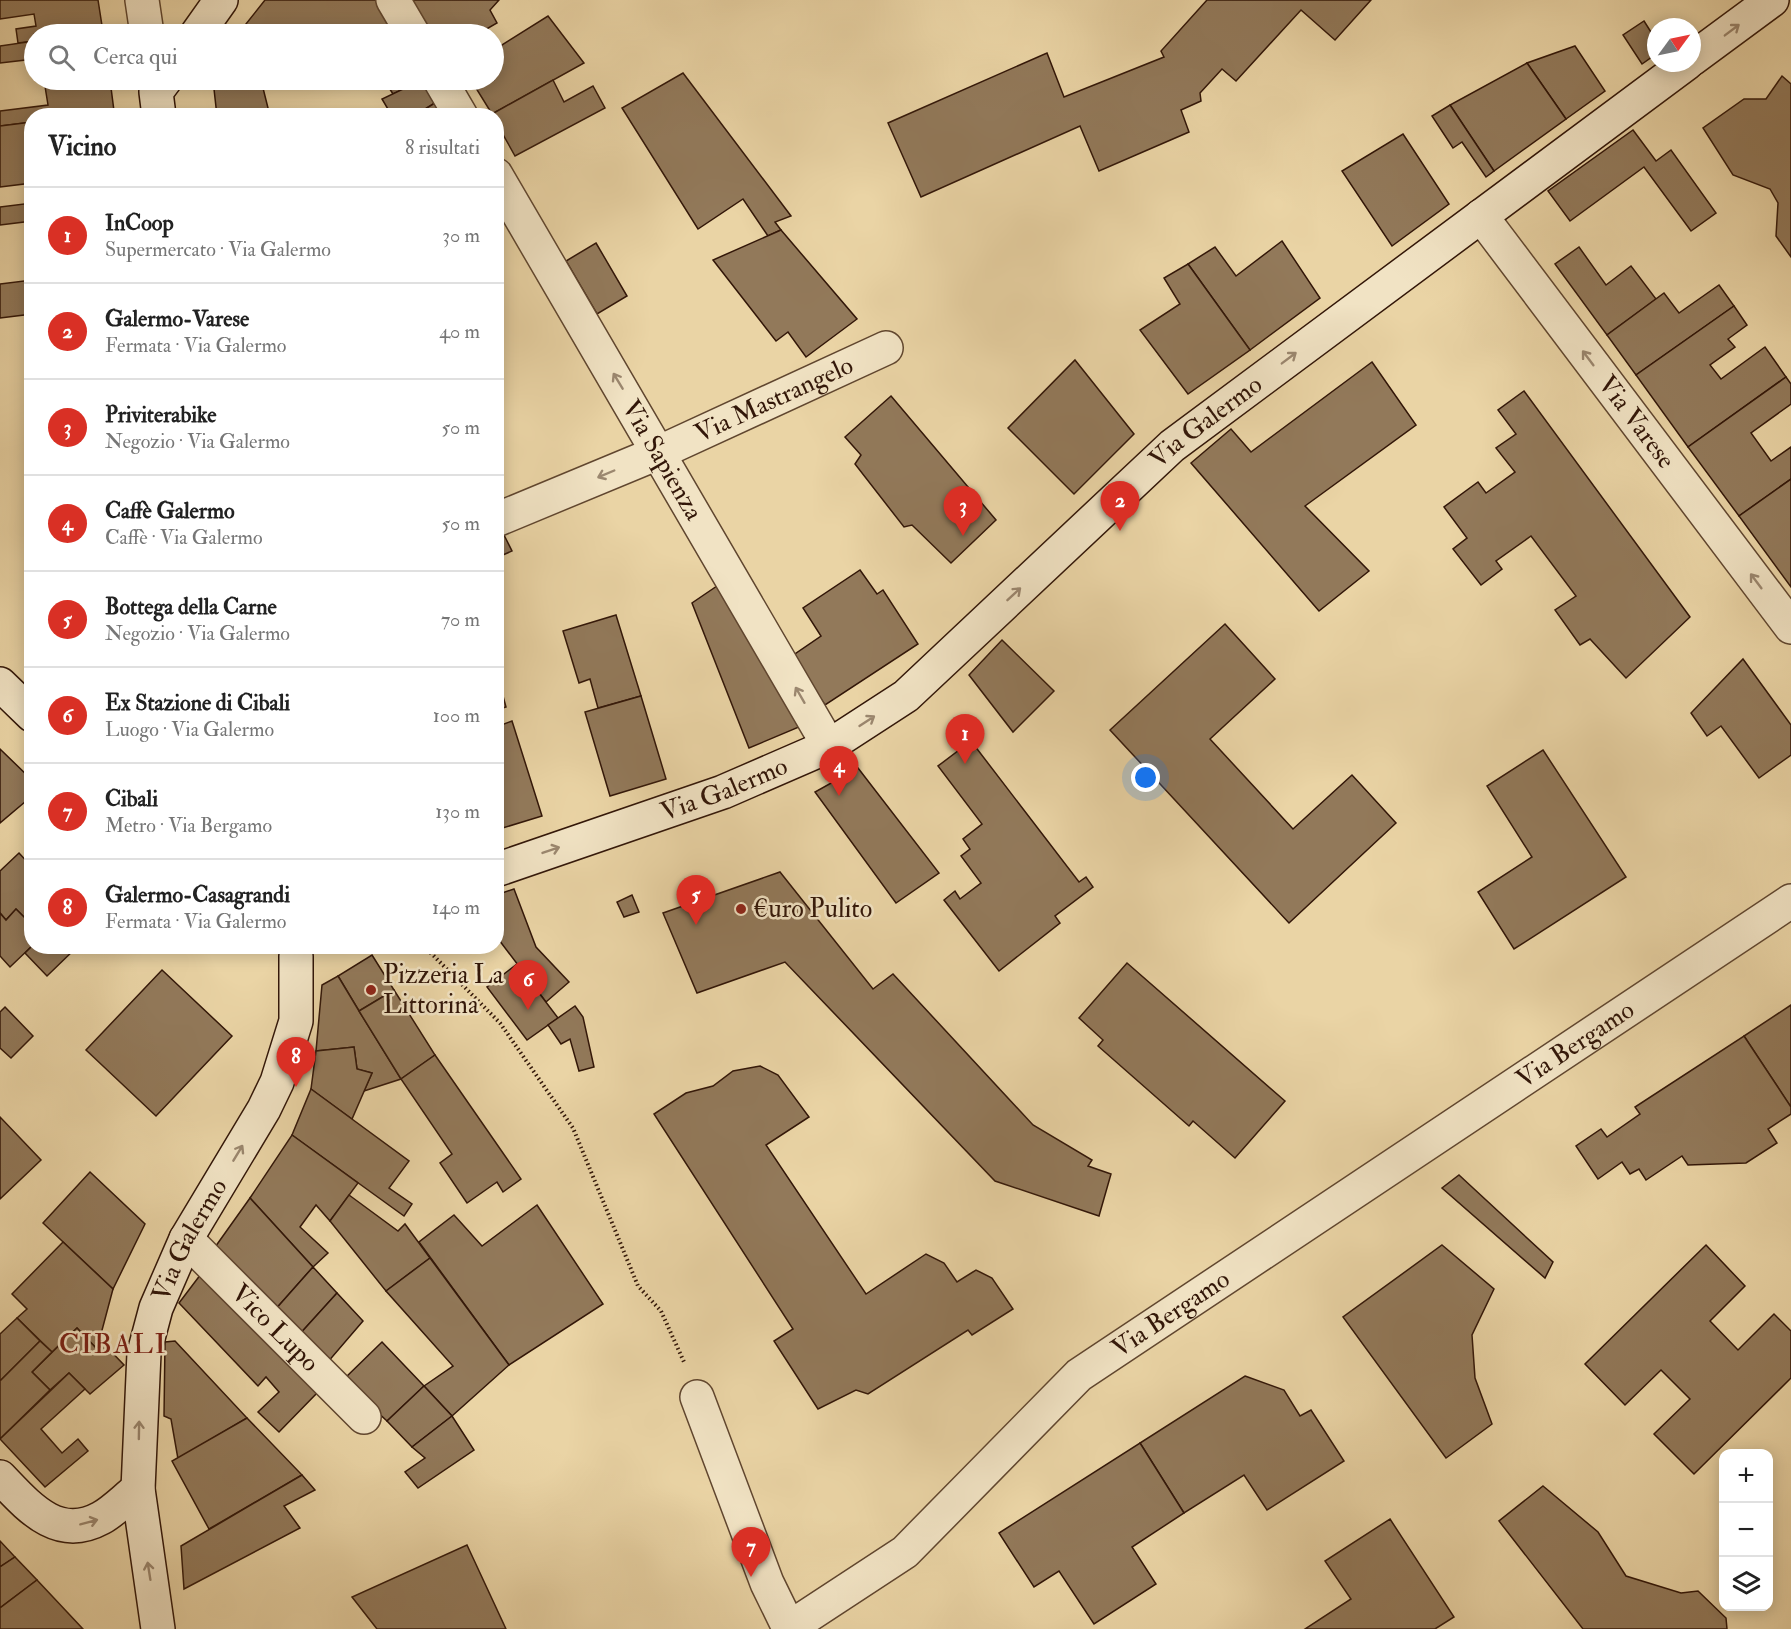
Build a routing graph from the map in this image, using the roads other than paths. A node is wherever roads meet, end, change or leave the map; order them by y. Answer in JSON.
{"nodes":[{"id":1,"x":142,"y":0,"type":"edge"},
{"id":2,"x":221,"y":0,"type":"edge"},
{"id":3,"x":393,"y":0,"type":"edge"},
{"id":4,"x":1772,"y":0,"type":"edge"},
{"id":5,"x":146,"y":24,"type":"edge"},
{"id":6,"x":204,"y":24,"type":"edge"},
{"id":7,"x":407,"y":24,"type":"edge"},
{"id":8,"x":1701,"y":53,"type":"edge"},
{"id":9,"x":1675,"y":72,"type":"edge"},
{"id":10,"x":446,"y":90,"type":"edge"},
{"id":11,"x":456,"y":108,"type":"edge"},
{"id":12,"x":504,"y":189,"type":"edge"},
{"id":13,"x":1481,"y":216,"type":"junction"},
{"id":14,"x":886,"y":348,"type":"dead end"},
{"id":15,"x":660,"y":452,"type":"junction"},
{"id":16,"x":504,"y":517,"type":"edge"},
{"id":17,"x":1791,"y":627,"type":"edge"},
{"id":18,"x":0,"y":684,"type":"edge"},
{"id":19,"x":24,"y":707,"type":"edge"},
{"id":20,"x":829,"y":746,"type":"junction"},
{"id":21,"x":504,"y":867,"type":"edge"},
{"id":22,"x":1791,"y":901,"type":"edge"},
{"id":23,"x":299,"y":954,"type":"edge"},
{"id":24,"x":186,"y":1239,"type":"junction"},
{"id":25,"x":697,"y":1397,"type":"road end"},
{"id":26,"x":364,"y":1417,"type":"dead end"},
{"id":27,"x":0,"y":1477,"type":"edge"},
{"id":28,"x":138,"y":1489,"type":"junction"},
{"id":29,"x":158,"y":1629,"type":"edge"}],
"edges":[{"from":1,"to":5,"type":"street"},
{"from":2,"to":6,"type":"street"},
{"from":3,"to":7,"type":"street"},
{"from":8,"to":4,"type":"street","one_way":true},
{"from":9,"to":13,"type":"street","name":"Via Galermo"},
{"from":10,"to":11,"type":"street"},
{"from":15,"to":12,"type":"street","name":"Via Sapienza","one_way":true},
{"from":17,"to":13,"type":"street","name":"Via Varese","one_way":true},
{"from":20,"to":13,"type":"street","name":"Via Galermo","one_way":true},
{"from":14,"to":15,"type":"street","name":"Via Mastrangelo"},
{"from":15,"to":16,"type":"street","name":"Via Mastrangelo","one_way":true},
{"from":20,"to":15,"type":"street","name":"Via Sapienza","one_way":true},
{"from":18,"to":19,"type":"street"},
{"from":21,"to":20,"type":"street","name":"Via Galermo","one_way":true},
{"from":22,"to":25,"type":"street","name":"Via Bergamo"},
{"from":24,"to":23,"type":"street","name":"Via Galermo","one_way":true},
{"from":24,"to":26,"type":"street","name":"Vico Lupo"},
{"from":28,"to":24,"type":"street","name":"Via Galermo","one_way":true},
{"from":27,"to":28,"type":"street","one_way":true},
{"from":29,"to":28,"type":"street","name":"Via Galermo","one_way":true}]}
